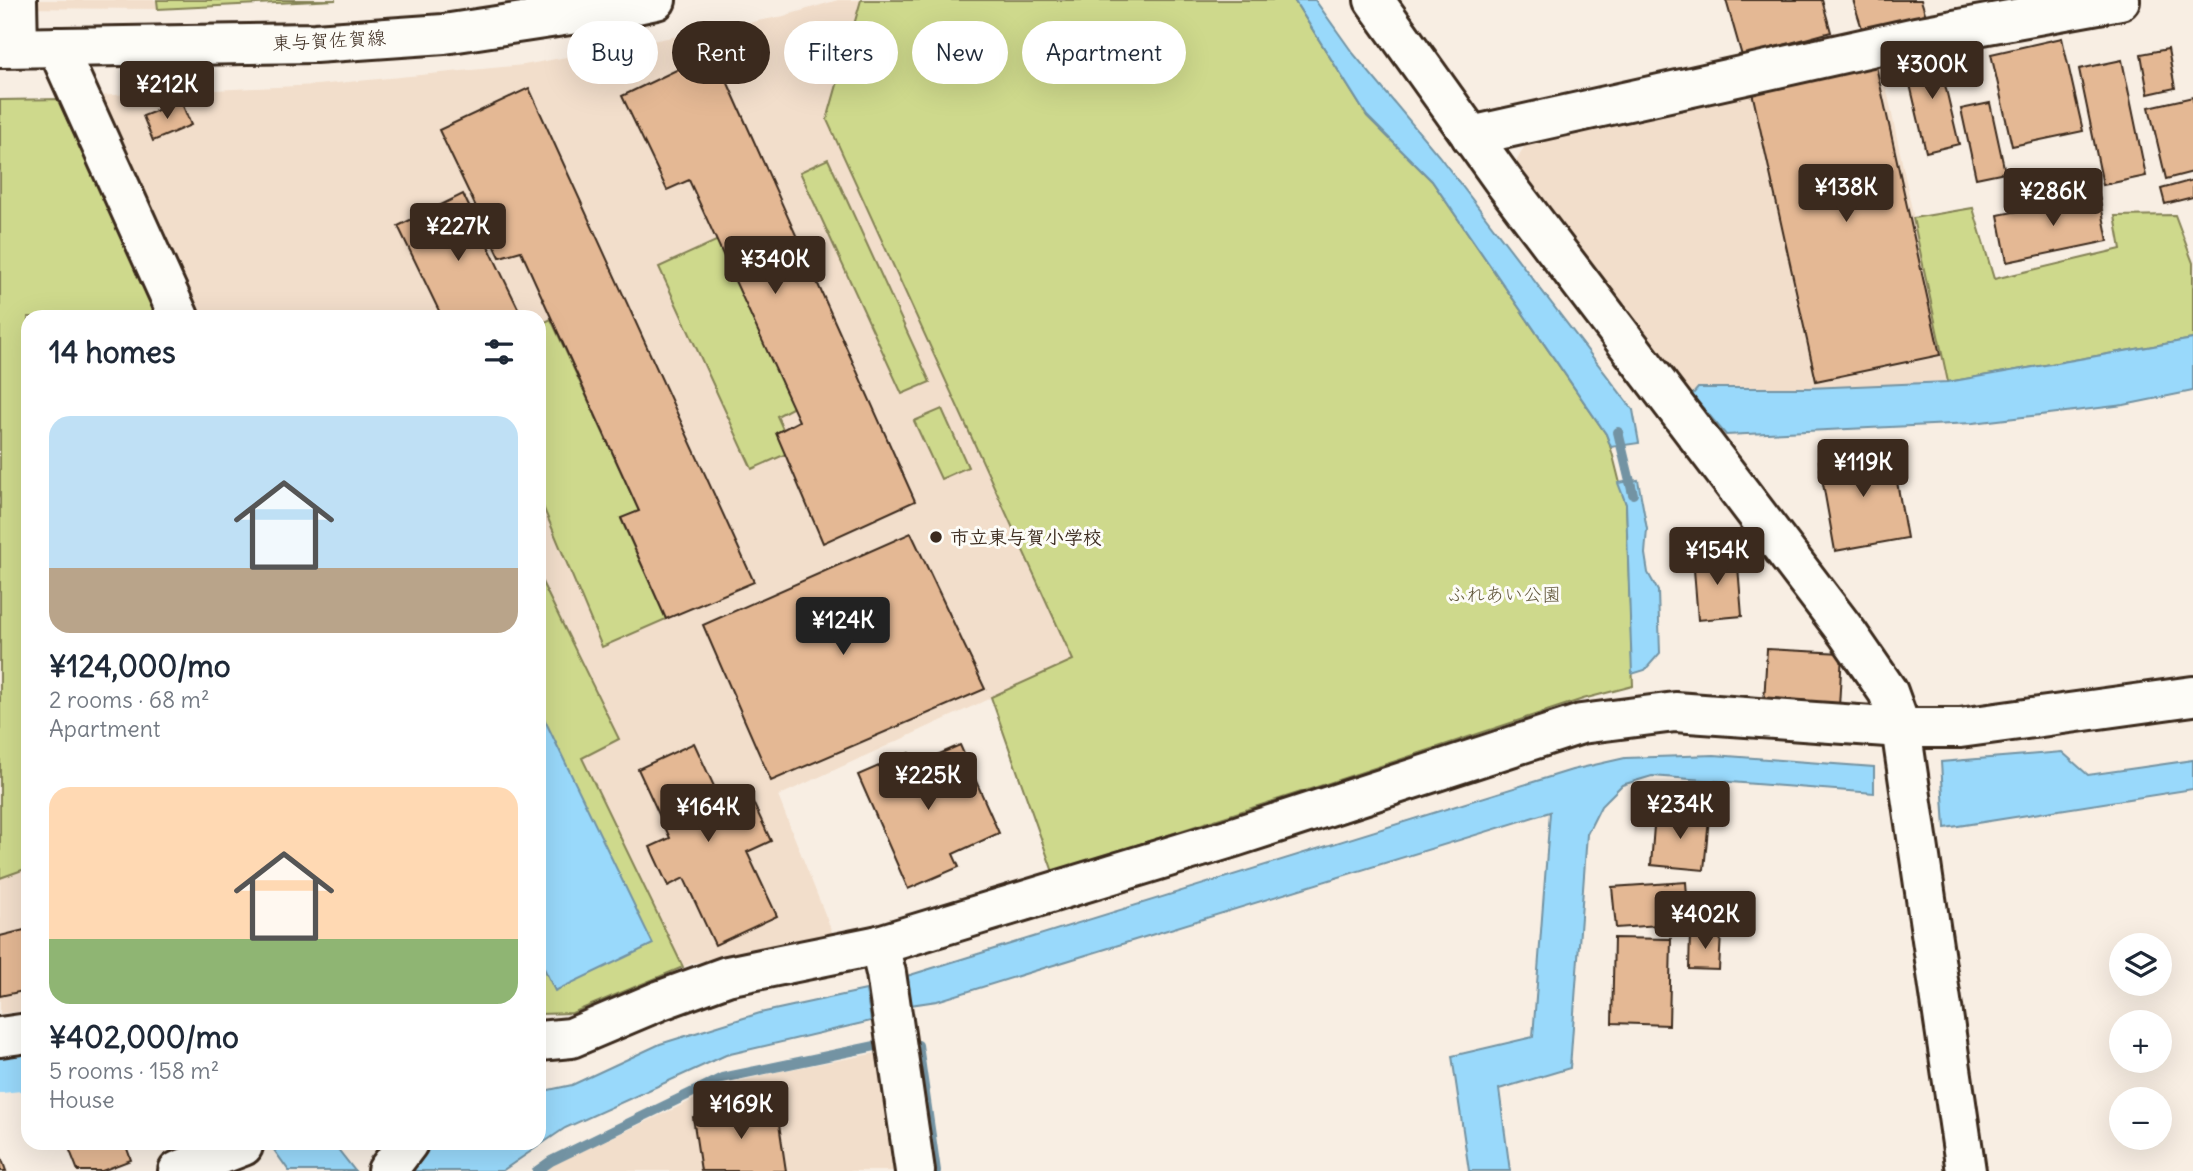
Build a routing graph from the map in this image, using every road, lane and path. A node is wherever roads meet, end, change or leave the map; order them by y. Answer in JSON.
{"nodes":[{"id":1,"x":17,"y":0,"type":"edge"},
{"id":2,"x":1374,"y":0,"type":"edge"},
{"id":3,"x":2120,"y":0,"type":"edge"},
{"id":4,"x":634,"y":2,"type":"edge"},
{"id":5,"x":9,"y":47,"type":"edge"},
{"id":6,"x":57,"y":47,"type":"junction"},
{"id":7,"x":1471,"y":136,"type":"junction"},
{"id":8,"x":176,"y":310,"type":"edge"},
{"id":9,"x":2193,"y":696,"type":"edge"},
{"id":10,"x":1901,"y":728,"type":"junction"},
{"id":11,"x":879,"y":945,"type":"junction"},
{"id":12,"x":21,"y":1034,"type":"edge"},
{"id":13,"x":0,"y":1037,"type":"edge"},
{"id":14,"x":546,"y":1040,"type":"edge"},
{"id":15,"x":233,"y":1150,"type":"edge"},
{"id":16,"x":403,"y":1150,"type":"edge"},
{"id":17,"x":178,"y":1171,"type":"edge"},
{"id":18,"x":387,"y":1171,"type":"edge"},
{"id":19,"x":915,"y":1171,"type":"edge"},
{"id":20,"x":1966,"y":1171,"type":"edge"}],
"edges":[{"from":1,"to":5,"type":"street"},
{"from":2,"to":7,"type":"street"},
{"from":3,"to":7,"type":"street"},
{"from":4,"to":6,"type":"street","name":"東与賀佐賀線"},
{"from":5,"to":6,"type":"street","name":"東与賀佐賀線"},
{"from":6,"to":8,"type":"street"},
{"from":7,"to":10,"type":"street"},
{"from":9,"to":10,"type":"street"},
{"from":10,"to":11,"type":"street"},
{"from":10,"to":20,"type":"street"},
{"from":11,"to":14,"type":"street"},
{"from":11,"to":19,"type":"street"},
{"from":12,"to":13,"type":"street"},
{"from":15,"to":17,"type":"street"},
{"from":16,"to":18,"type":"street"}]}
